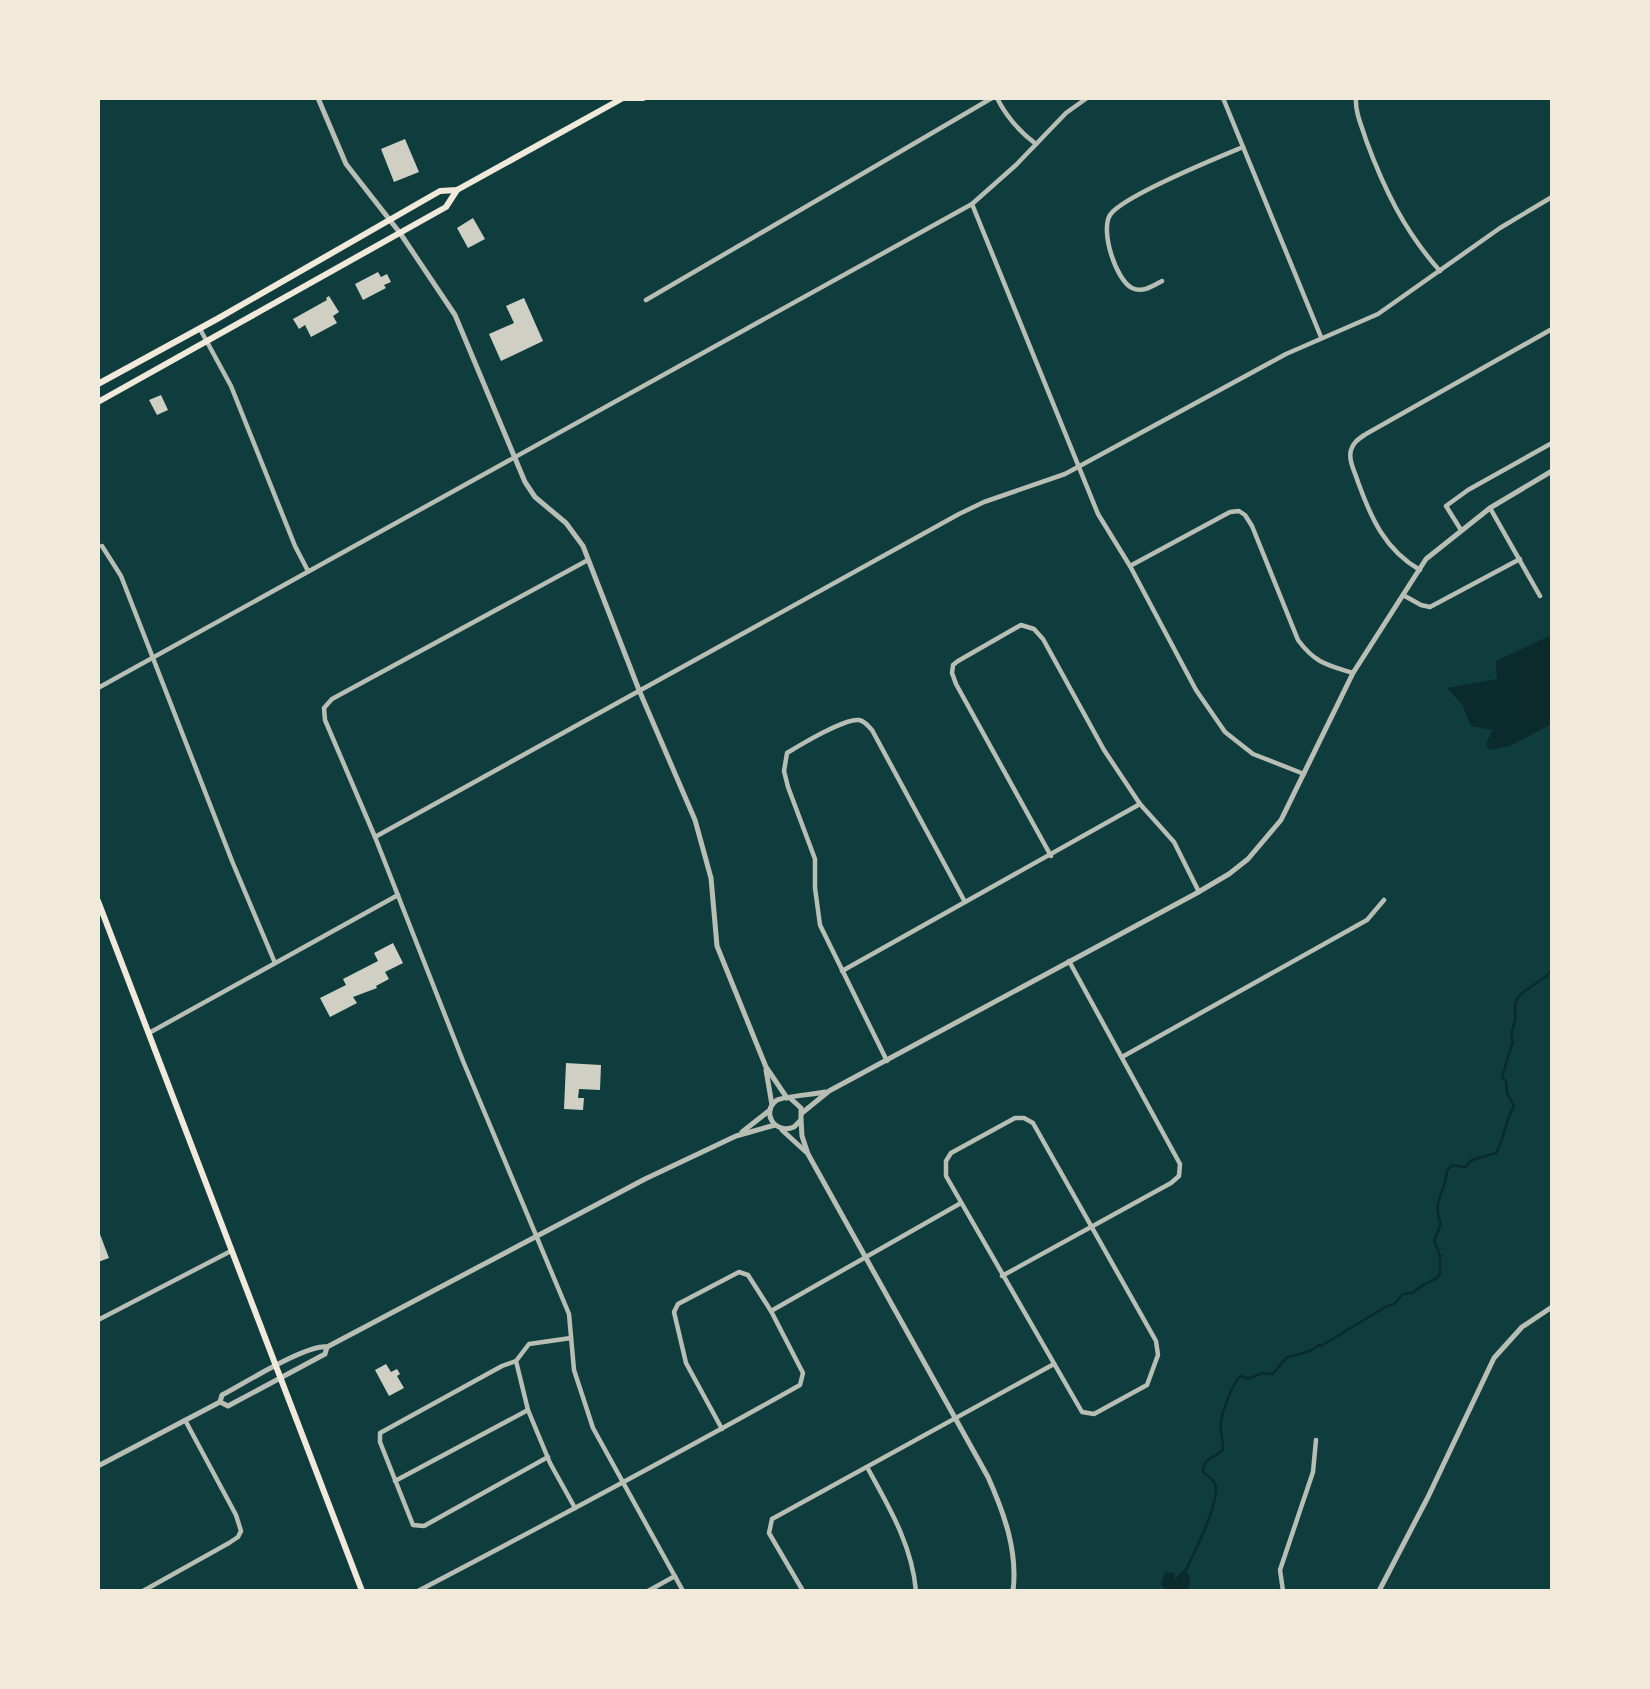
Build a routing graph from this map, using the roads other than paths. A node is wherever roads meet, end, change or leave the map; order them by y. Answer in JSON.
{"nodes":[{"id":1,"x":318,"y":98,"type":"edge"},
{"id":2,"x":623,"y":98,"type":"edge"},
{"id":3,"x":643,"y":98,"type":"edge"},
{"id":4,"x":995,"y":98,"type":"edge"},
{"id":5,"x":1087,"y":98,"type":"edge"},
{"id":6,"x":1223,"y":98,"type":"edge"},
{"id":7,"x":1356,"y":98,"type":"edge"},
{"id":8,"x":1036,"y":144,"type":"junction"},
{"id":9,"x":1243,"y":147,"type":"junction"},
{"id":10,"x":457,"y":190,"type":"junction"},
{"id":11,"x":1552,"y":197,"type":"edge"},
{"id":12,"x":972,"y":204,"type":"junction"},
{"id":13,"x":389,"y":221,"type":"junction"},
{"id":14,"x":400,"y":233,"type":"junction"},
{"id":15,"x":1440,"y":271,"type":"junction"},
{"id":16,"x":1162,"y":281,"type":"dead end"},
{"id":17,"x":646,"y":300,"type":"dead end"},
{"id":18,"x":1552,"y":328,"type":"edge"},
{"id":19,"x":200,"y":329,"type":"junction"},
{"id":20,"x":1321,"y":337,"type":"junction"},
{"id":21,"x":206,"y":342,"type":"junction"},
{"id":22,"x":98,"y":384,"type":"edge"},
{"id":23,"x":98,"y":402,"type":"edge"},
{"id":24,"x":1552,"y":443,"type":"edge"},
{"id":25,"x":514,"y":458,"type":"junction"},
{"id":26,"x":1078,"y":468,"type":"junction"},
{"id":27,"x":1552,"y":471,"type":"edge"},
{"id":28,"x":1490,"y":508,"type":"junction"},
{"id":29,"x":1461,"y":530,"type":"junction"},
{"id":30,"x":102,"y":546,"type":"dead end"},
{"id":31,"x":588,"y":559,"type":"junction"},
{"id":32,"x":1520,"y":559,"type":"junction"},
{"id":33,"x":1130,"y":566,"type":"junction"},
{"id":34,"x":1420,"y":570,"type":"junction"},
{"id":35,"x":308,"y":571,"type":"junction"},
{"id":36,"x":1402,"y":594,"type":"junction"},
{"id":37,"x":1540,"y":596,"type":"dead end"},
{"id":38,"x":154,"y":657,"type":"junction"},
{"id":39,"x":1353,"y":673,"type":"junction"},
{"id":40,"x":98,"y":688,"type":"edge"},
{"id":41,"x":639,"y":691,"type":"junction"},
{"id":42,"x":1304,"y":774,"type":"junction"},
{"id":43,"x":1140,"y":804,"type":"junction"},
{"id":44,"x":375,"y":837,"type":"junction"},
{"id":45,"x":1051,"y":856,"type":"junction"},
{"id":46,"x":1199,"y":891,"type":"junction"},
{"id":47,"x":398,"y":895,"type":"junction"},
{"id":48,"x":1384,"y":900,"type":"dead end"},
{"id":49,"x":98,"y":901,"type":"edge"},
{"id":50,"x":965,"y":902,"type":"junction"},
{"id":51,"x":1069,"y":961,"type":"junction"},
{"id":52,"x":275,"y":963,"type":"junction"},
{"id":53,"x":842,"y":971,"type":"junction"},
{"id":54,"x":149,"y":1033,"type":"junction"},
{"id":55,"x":1122,"y":1057,"type":"junction"},
{"id":56,"x":887,"y":1061,"type":"junction"},
{"id":57,"x":766,"y":1067,"type":"junction"},
{"id":58,"x":829,"y":1091,"type":"junction"},
{"id":59,"x":789,"y":1098,"type":"junction"},
{"id":60,"x":771,"y":1108,"type":"junction"},
{"id":61,"x":801,"y":1116,"type":"junction"},
{"id":62,"x":778,"y":1127,"type":"junction"},
{"id":63,"x":736,"y":1136,"type":"junction"},
{"id":64,"x":808,"y":1154,"type":"junction"},
{"id":65,"x":961,"y":1203,"type":"junction"},
{"id":66,"x":1091,"y":1227,"type":"junction"},
{"id":67,"x":536,"y":1237,"type":"junction"},
{"id":68,"x":231,"y":1251,"type":"junction"},
{"id":69,"x":867,"y":1258,"type":"junction"},
{"id":70,"x":1002,"y":1276,"type":"junction"},
{"id":71,"x":1552,"y":1307,"type":"edge"},
{"id":72,"x":771,"y":1311,"type":"junction"},
{"id":73,"x":98,"y":1320,"type":"edge"},
{"id":74,"x":571,"y":1338,"type":"junction"},
{"id":75,"x":327,"y":1347,"type":"junction"},
{"id":76,"x":516,"y":1361,"type":"junction"},
{"id":77,"x":1054,"y":1364,"type":"junction"},
{"id":78,"x":275,"y":1367,"type":"junction"},
{"id":79,"x":279,"y":1377,"type":"junction"},
{"id":80,"x":220,"y":1402,"type":"junction"},
{"id":81,"x":528,"y":1410,"type":"junction"},
{"id":82,"x":956,"y":1418,"type":"junction"},
{"id":83,"x":185,"y":1420,"type":"junction"},
{"id":84,"x":722,"y":1429,"type":"junction"},
{"id":85,"x":1316,"y":1440,"type":"dead end"},
{"id":86,"x":548,"y":1457,"type":"junction"},
{"id":87,"x":98,"y":1466,"type":"edge"},
{"id":88,"x":867,"y":1467,"type":"junction"},
{"id":89,"x":395,"y":1481,"type":"junction"},
{"id":90,"x":625,"y":1482,"type":"junction"},
{"id":91,"x":575,"y":1508,"type":"junction"},
{"id":92,"x":675,"y":1576,"type":"junction"},
{"id":93,"x":144,"y":1591,"type":"edge"},
{"id":94,"x":362,"y":1591,"type":"edge"},
{"id":95,"x":418,"y":1591,"type":"edge"},
{"id":96,"x":648,"y":1591,"type":"edge"},
{"id":97,"x":683,"y":1591,"type":"edge"},
{"id":98,"x":803,"y":1591,"type":"edge"},
{"id":99,"x":916,"y":1591,"type":"edge"},
{"id":100,"x":1013,"y":1591,"type":"edge"},
{"id":101,"x":1283,"y":1591,"type":"edge"},
{"id":102,"x":1379,"y":1591,"type":"edge"}],
"edges":[{"from":1,"to":13,"type":"street"},
{"from":2,"to":3,"type":"main road"},
{"from":2,"to":10,"type":"main road"},
{"from":4,"to":8,"type":"street"},
{"from":4,"to":17,"type":"street"},
{"from":5,"to":8,"type":"street"},
{"from":6,"to":9,"type":"street"},
{"from":7,"to":15,"type":"street"},
{"from":8,"to":12,"type":"street"},
{"from":9,"to":16,"type":"street"},
{"from":9,"to":20,"type":"street"},
{"from":10,"to":13,"type":"main road"},
{"from":10,"to":14,"type":"main road"},
{"from":11,"to":15,"type":"street"},
{"from":12,"to":25,"type":"street"},
{"from":12,"to":26,"type":"street"},
{"from":13,"to":14,"type":"street"},
{"from":13,"to":19,"type":"main road"},
{"from":14,"to":21,"type":"main road"},
{"from":14,"to":25,"type":"street"},
{"from":15,"to":20,"type":"street"},
{"from":18,"to":34,"type":"street"},
{"from":19,"to":21,"type":"street"},
{"from":19,"to":22,"type":"main road"},
{"from":20,"to":26,"type":"street"},
{"from":21,"to":23,"type":"main road"},
{"from":21,"to":35,"type":"street"},
{"from":24,"to":29,"type":"street"},
{"from":25,"to":31,"type":"street"},
{"from":25,"to":35,"type":"street"},
{"from":26,"to":33,"type":"street"},
{"from":26,"to":41,"type":"street"},
{"from":27,"to":28,"type":"street"},
{"from":28,"to":29,"type":"street"},
{"from":28,"to":32,"type":"street"},
{"from":29,"to":34,"type":"street"},
{"from":30,"to":38,"type":"street"},
{"from":31,"to":41,"type":"street"},
{"from":31,"to":44,"type":"street"},
{"from":32,"to":36,"type":"street"},
{"from":32,"to":37,"type":"street"},
{"from":33,"to":39,"type":"street"},
{"from":33,"to":42,"type":"street"},
{"from":34,"to":36,"type":"street"},
{"from":35,"to":38,"type":"street"},
{"from":36,"to":39,"type":"street"},
{"from":38,"to":40,"type":"street"},
{"from":38,"to":52,"type":"street"},
{"from":39,"to":42,"type":"street"},
{"from":41,"to":44,"type":"street"},
{"from":41,"to":57,"type":"street"},
{"from":42,"to":46,"type":"street"},
{"from":43,"to":45,"type":"street"},
{"from":43,"to":45,"type":"street"},
{"from":43,"to":46,"type":"street"},
{"from":44,"to":47,"type":"street"},
{"from":45,"to":50,"type":"street"},
{"from":46,"to":51,"type":"street"},
{"from":47,"to":52,"type":"street"},
{"from":47,"to":67,"type":"street"},
{"from":48,"to":55,"type":"street"},
{"from":49,"to":54,"type":"main road"},
{"from":50,"to":53,"type":"street"},
{"from":50,"to":53,"type":"street"},
{"from":51,"to":55,"type":"street"},
{"from":51,"to":56,"type":"street"},
{"from":52,"to":54,"type":"street"},
{"from":53,"to":56,"type":"street"},
{"from":54,"to":68,"type":"main road"},
{"from":55,"to":66,"type":"street"},
{"from":56,"to":58,"type":"street"},
{"from":57,"to":59,"type":"street"},
{"from":57,"to":60,"type":"street"},
{"from":58,"to":59,"type":"street"},
{"from":58,"to":61,"type":"street"},
{"from":59,"to":60,"type":"street"},
{"from":59,"to":61,"type":"street"},
{"from":60,"to":62,"type":"street"},
{"from":60,"to":63,"type":"street"},
{"from":61,"to":62,"type":"street"},
{"from":61,"to":64,"type":"street"},
{"from":62,"to":63,"type":"street"},
{"from":62,"to":64,"type":"street"},
{"from":63,"to":67,"type":"street"},
{"from":64,"to":69,"type":"street"},
{"from":65,"to":66,"type":"street"},
{"from":65,"to":69,"type":"street"},
{"from":65,"to":70,"type":"street"},
{"from":66,"to":70,"type":"street"},
{"from":66,"to":77,"type":"street"},
{"from":67,"to":74,"type":"street"},
{"from":67,"to":75,"type":"street"},
{"from":68,"to":73,"type":"street"},
{"from":68,"to":78,"type":"main road"},
{"from":69,"to":72,"type":"street"},
{"from":69,"to":82,"type":"street"},
{"from":70,"to":77,"type":"street"},
{"from":71,"to":102,"type":"street"},
{"from":72,"to":84,"type":"street"},
{"from":72,"to":84,"type":"street"},
{"from":74,"to":76,"type":"street"},
{"from":74,"to":90,"type":"street"},
{"from":75,"to":78,"type":"street"},
{"from":75,"to":79,"type":"street"},
{"from":76,"to":81,"type":"street"},
{"from":76,"to":89,"type":"street"},
{"from":77,"to":82,"type":"street"},
{"from":78,"to":79,"type":"main road"},
{"from":78,"to":80,"type":"street"},
{"from":79,"to":80,"type":"street"},
{"from":79,"to":94,"type":"main road"},
{"from":80,"to":83,"type":"street"},
{"from":81,"to":86,"type":"street"},
{"from":81,"to":89,"type":"street"},
{"from":82,"to":88,"type":"street"},
{"from":82,"to":100,"type":"street"},
{"from":83,"to":87,"type":"street"},
{"from":83,"to":93,"type":"street"},
{"from":84,"to":90,"type":"street"},
{"from":85,"to":101,"type":"street"},
{"from":86,"to":89,"type":"street"},
{"from":86,"to":91,"type":"street"},
{"from":88,"to":98,"type":"street"},
{"from":88,"to":99,"type":"street"},
{"from":90,"to":91,"type":"street"},
{"from":90,"to":92,"type":"street"},
{"from":91,"to":95,"type":"street"},
{"from":92,"to":96,"type":"street"},
{"from":92,"to":97,"type":"street"}]}
